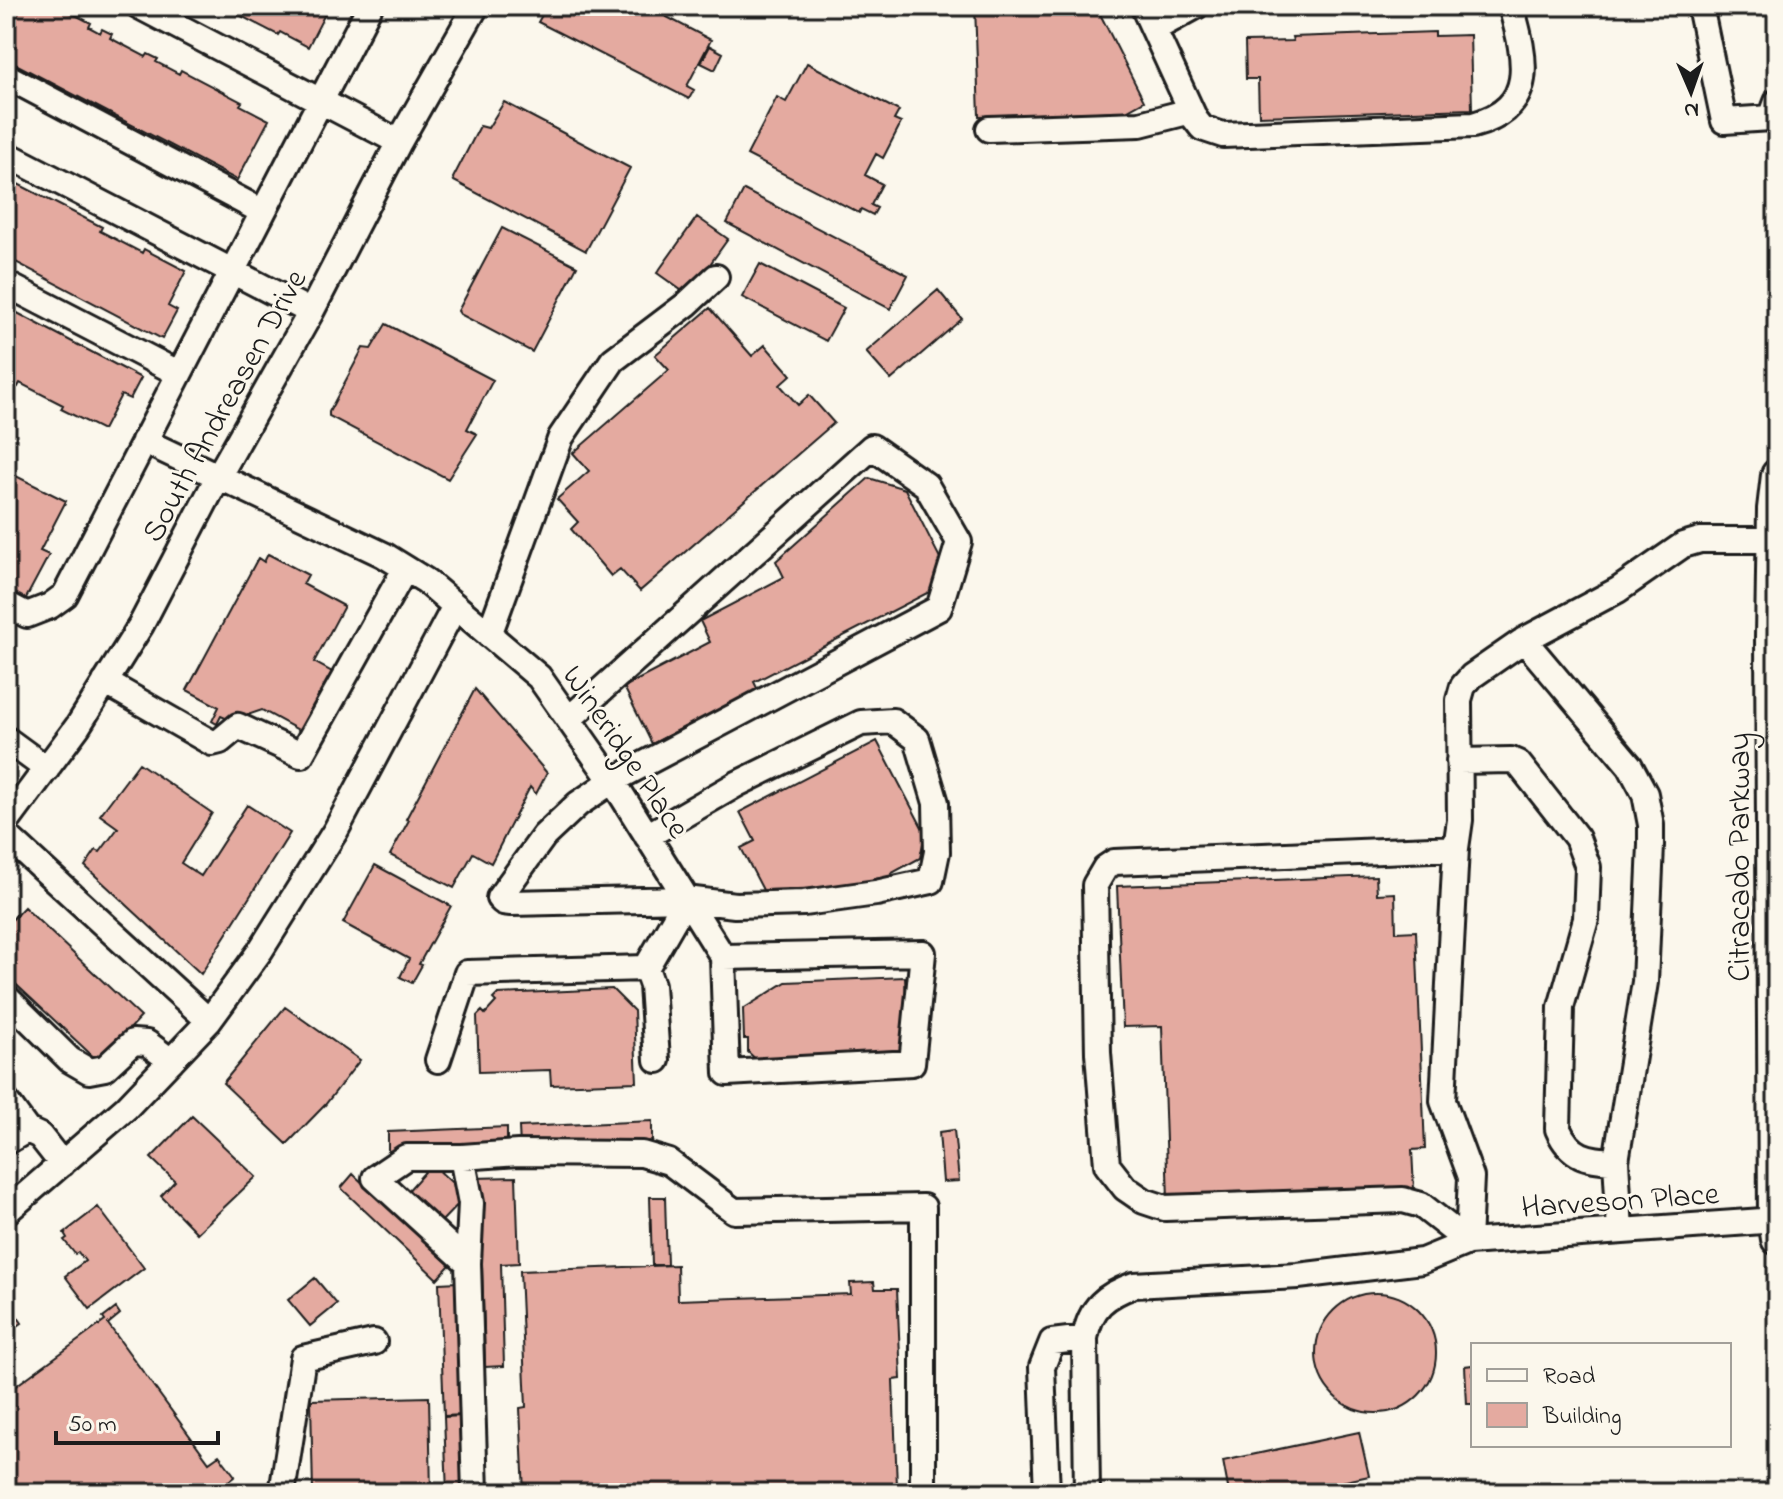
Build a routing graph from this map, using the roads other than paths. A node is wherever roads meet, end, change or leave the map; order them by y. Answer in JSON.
{"nodes":[{"id":1,"x":139,"y":6,"type":"edge"},
{"id":2,"x":370,"y":6,"type":"edge"},
{"id":3,"x":476,"y":6,"type":"edge"},
{"id":4,"x":1143,"y":6,"type":"edge"},
{"id":5,"x":1196,"y":6,"type":"edge"},
{"id":6,"x":1511,"y":6,"type":"edge"},
{"id":7,"x":1700,"y":6,"type":"edge"},
{"id":8,"x":1156,"y":28,"type":"junction"},
{"id":9,"x":6,"y":76,"type":"edge"},
{"id":10,"x":321,"y":101,"type":"junction"},
{"id":11,"x":1777,"y":102,"type":"edge"},
{"id":12,"x":1191,"y":111,"type":"junction"},
{"id":13,"x":989,"y":129,"type":"dead end"},
{"id":14,"x":399,"y":142,"type":"junction"},
{"id":15,"x":6,"y":154,"type":"edge"},
{"id":16,"x":263,"y":212,"type":"junction"},
{"id":17,"x":232,"y":269,"type":"junction"},
{"id":18,"x":716,"y":277,"type":"dead end"},
{"id":19,"x":6,"y":284,"type":"edge"},
{"id":20,"x":311,"y":312,"type":"junction"},
{"id":21,"x":178,"y":373,"type":"junction"},
{"id":22,"x":144,"y":441,"type":"junction"},
{"id":23,"x":1777,"y":475,"type":"edge"},
{"id":24,"x":218,"y":477,"type":"junction"},
{"id":25,"x":1772,"y":540,"type":"junction"},
{"id":26,"x":405,"y":569,"type":"junction"},
{"id":27,"x":6,"y":604,"type":"edge"},
{"id":28,"x":455,"y":606,"type":"junction"},
{"id":29,"x":489,"y":635,"type":"junction"},
{"id":30,"x":1524,"y":640,"type":"junction"},
{"id":31,"x":105,"y":682,"type":"junction"},
{"id":32,"x":569,"y":719,"type":"junction"},
{"id":33,"x":6,"y":739,"type":"edge"},
{"id":34,"x":1459,"y":761,"type":"junction"},
{"id":35,"x":47,"y":769,"type":"junction"},
{"id":36,"x":612,"y":781,"type":"junction"},
{"id":37,"x":6,"y":823,"type":"edge"},
{"id":38,"x":6,"y":835,"type":"edge"},
{"id":39,"x":647,"y":836,"type":"junction"},
{"id":40,"x":1456,"y":848,"type":"junction"},
{"id":41,"x":686,"y":899,"type":"junction"},
{"id":42,"x":723,"y":957,"type":"junction"},
{"id":43,"x":646,"y":968,"type":"junction"},
{"id":44,"x":6,"y":997,"type":"edge"},
{"id":45,"x":209,"y":1021,"type":"junction"},
{"id":46,"x":438,"y":1060,"type":"dead end"},
{"id":47,"x":657,"y":1060,"type":"dead end"},
{"id":48,"x":171,"y":1061,"type":"junction"},
{"id":49,"x":6,"y":1101,"type":"edge"},
{"id":50,"x":16,"y":1136,"type":"edge"},
{"id":51,"x":462,"y":1157,"type":"junction"},
{"id":52,"x":1616,"y":1161,"type":"junction"},
{"id":53,"x":62,"y":1164,"type":"junction"},
{"id":54,"x":6,"y":1212,"type":"edge"},
{"id":55,"x":1776,"y":1226,"type":"edge"},
{"id":56,"x":1620,"y":1231,"type":"junction"},
{"id":57,"x":1468,"y":1242,"type":"junction"},
{"id":58,"x":468,"y":1263,"type":"junction"},
{"id":59,"x":1085,"y":1338,"type":"junction"},
{"id":60,"x":374,"y":1342,"type":"dead end"},
{"id":61,"x":282,"y":1493,"type":"edge"},
{"id":62,"x":475,"y":1493,"type":"edge"},
{"id":63,"x":923,"y":1493,"type":"edge"},
{"id":64,"x":1047,"y":1493,"type":"edge"},
{"id":65,"x":1087,"y":1493,"type":"edge"}],
"edges":[{"from":1,"to":10,"type":"street"},
{"from":2,"to":10,"type":"street"},
{"from":3,"to":14,"type":"street","name":"South Andreasen Drive"},
{"from":4,"to":8,"type":"street"},
{"from":5,"to":8,"type":"street"},
{"from":6,"to":12,"type":"street"},
{"from":7,"to":11,"type":"street"},
{"from":8,"to":12,"type":"street"},
{"from":9,"to":16,"type":"street"},
{"from":10,"to":14,"type":"street"},
{"from":10,"to":16,"type":"street"},
{"from":12,"to":13,"type":"street"},
{"from":14,"to":20,"type":"street","name":"South Andreasen Drive"},
{"from":15,"to":17,"type":"street"},
{"from":16,"to":17,"type":"street"},
{"from":17,"to":20,"type":"street"},
{"from":17,"to":21,"type":"street"},
{"from":18,"to":29,"type":"street"},
{"from":19,"to":21,"type":"street"},
{"from":20,"to":24,"type":"street","name":"South Andreasen Drive"},
{"from":21,"to":22,"type":"street"},
{"from":22,"to":24,"type":"street","name":"Wineridge Place"},
{"from":22,"to":27,"type":"street"},
{"from":23,"to":25,"type":"main road","name":"Citracado Parkway"},
{"from":24,"to":26,"type":"street","name":"Wineridge Place"},
{"from":24,"to":31,"type":"street","name":"South Andreasen Drive"},
{"from":25,"to":30,"type":"street"},
{"from":25,"to":55,"type":"main road","name":"Citracado Parkway"},
{"from":26,"to":28,"type":"street","name":"Wineridge Place"},
{"from":26,"to":31,"type":"street"},
{"from":28,"to":29,"type":"street","name":"Wineridge Place"},
{"from":28,"to":45,"type":"street"},
{"from":29,"to":32,"type":"street","name":"Wineridge Place"},
{"from":30,"to":34,"type":"street"},
{"from":30,"to":52,"type":"street"},
{"from":31,"to":35,"type":"street","name":"South Andreasen Drive"},
{"from":32,"to":36,"type":"street","name":"Wineridge Place"},
{"from":32,"to":36,"type":"street"},
{"from":33,"to":35,"type":"street"},
{"from":34,"to":40,"type":"street"},
{"from":34,"to":52,"type":"street"},
{"from":35,"to":37,"type":"street","name":"South Andreasen Drive"},
{"from":36,"to":39,"type":"street","name":"Wineridge Place"},
{"from":36,"to":41,"type":"street"},
{"from":38,"to":45,"type":"street"},
{"from":39,"to":41,"type":"street","name":"Wineridge Place"},
{"from":39,"to":41,"type":"street"},
{"from":40,"to":57,"type":"street"},
{"from":40,"to":57,"type":"street"},
{"from":41,"to":42,"type":"street","name":"Wineridge Place"},
{"from":41,"to":43,"type":"street"},
{"from":42,"to":42,"type":"street"},
{"from":43,"to":46,"type":"street"},
{"from":43,"to":47,"type":"street"},
{"from":44,"to":48,"type":"street"},
{"from":45,"to":48,"type":"street"},
{"from":48,"to":53,"type":"street"},
{"from":49,"to":50,"type":"street"},
{"from":50,"to":53,"type":"street"},
{"from":51,"to":58,"type":"street"},
{"from":51,"to":58,"type":"street"},
{"from":51,"to":63,"type":"street"},
{"from":52,"to":56,"type":"street"},
{"from":53,"to":54,"type":"street"},
{"from":55,"to":56,"type":"street","name":"Harveson Place"},
{"from":56,"to":57,"type":"street","name":"Harveson Place"},
{"from":57,"to":59,"type":"street","name":"Harveson Place"},
{"from":58,"to":62,"type":"street"},
{"from":59,"to":64,"type":"street"},
{"from":59,"to":65,"type":"street"},
{"from":60,"to":61,"type":"street"}]}
